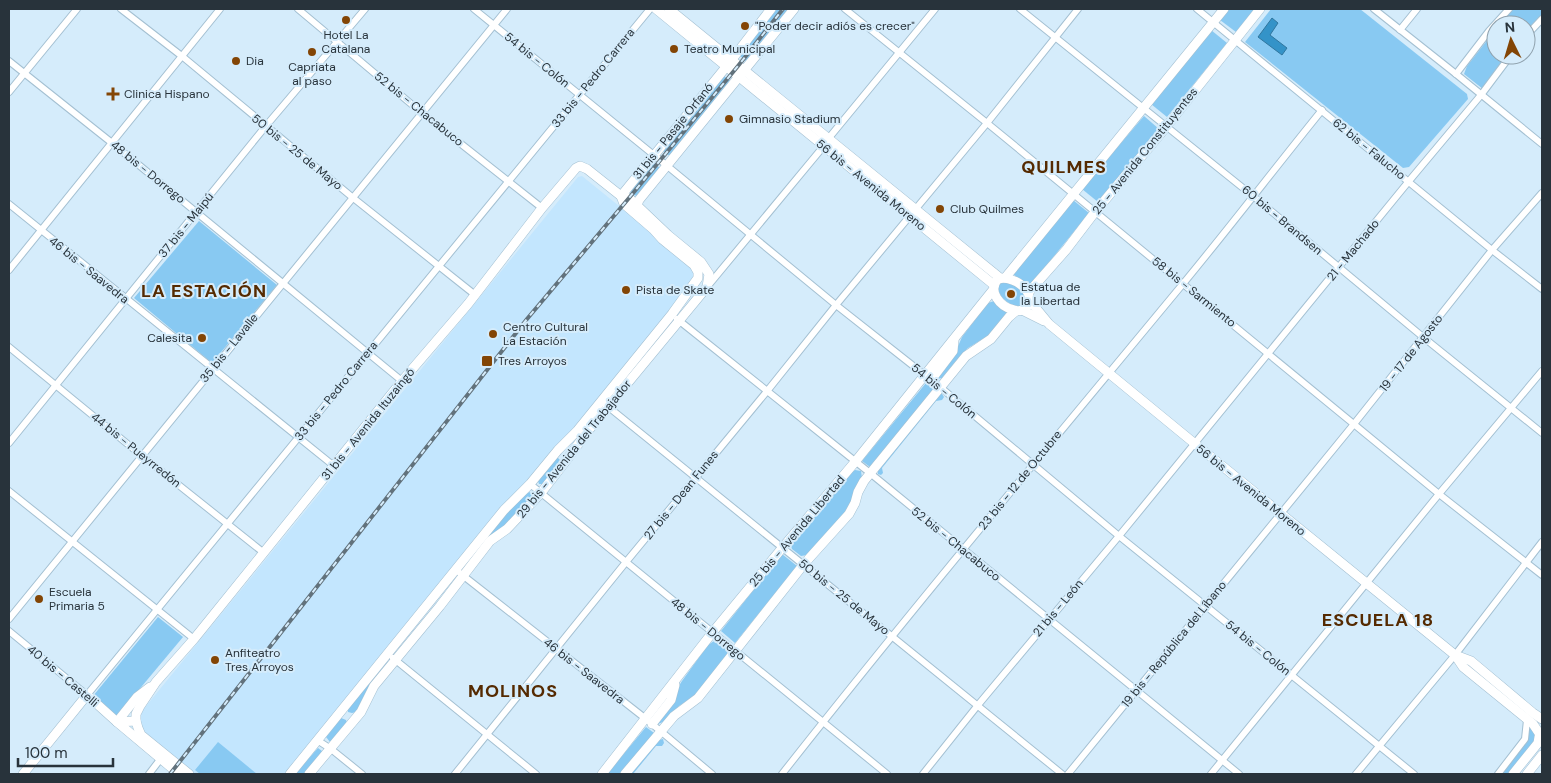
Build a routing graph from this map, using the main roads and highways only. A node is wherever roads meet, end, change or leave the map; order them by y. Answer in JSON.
{"nodes":[{"id":1,"x":656,"y":9,"type":"edge"},
{"id":2,"x":669,"y":9,"type":"edge"},
{"id":3,"x":771,"y":9,"type":"edge"},
{"id":4,"x":794,"y":9,"type":"edge"},
{"id":5,"x":1224,"y":9,"type":"edge"},
{"id":6,"x":1260,"y":9,"type":"edge"},
{"id":7,"x":728,"y":63,"type":"junction"},
{"id":8,"x":742,"y":74,"type":"junction"},
{"id":9,"x":621,"y":196,"type":"junction"},
{"id":10,"x":635,"y":208,"type":"junction"},
{"id":11,"x":694,"y":282,"type":"junction"},
{"id":12,"x":998,"y":283,"type":"junction"},
{"id":13,"x":706,"y":289,"type":"junction"},
{"id":14,"x":1029,"y":297,"type":"junction"},
{"id":15,"x":1019,"y":310,"type":"junction"},
{"id":16,"x":675,"y":317,"type":"junction"},
{"id":17,"x":1049,"y":324,"type":"junction"},
{"id":18,"x":604,"y":404,"type":"junction"},
{"id":19,"x":558,"y":450,"type":"junction"},
{"id":20,"x":568,"y":458,"type":"junction"},
{"id":21,"x":459,"y":572,"type":"junction"},
{"id":22,"x":432,"y":600,"type":"junction"},
{"id":23,"x":440,"y":606,"type":"junction"},
{"id":24,"x":1454,"y":655,"type":"junction"},
{"id":25,"x":392,"y":656,"type":"junction"},
{"id":26,"x":156,"y":682,"type":"junction"},
{"id":27,"x":87,"y":696,"type":"joint"},
{"id":28,"x":340,"y":713,"type":"junction"},
{"id":29,"x":1542,"y":719,"type":"edge"},
{"id":30,"x":136,"y":721,"type":"junction"},
{"id":31,"x":354,"y":721,"type":"junction"},
{"id":32,"x":116,"y":722,"type":"junction"},
{"id":33,"x":1541,"y":734,"type":"edge"},
{"id":34,"x":1542,"y":755,"type":"edge"},
{"id":35,"x":162,"y":757,"type":"junction"},
{"id":36,"x":24,"y":774,"type":"edge"},
{"id":37,"x":179,"y":774,"type":"edge"},
{"id":38,"x":189,"y":774,"type":"edge"},
{"id":39,"x":290,"y":774,"type":"edge"},
{"id":40,"x":310,"y":774,"type":"edge"},
{"id":41,"x":602,"y":774,"type":"edge"},
{"id":42,"x":625,"y":774,"type":"edge"},
{"id":43,"x":1513,"y":774,"type":"edge"},
{"id":44,"x":1527,"y":774,"type":"edge"}],
"edges":[{"from":1,"to":7,"type":"main road","name":"56 bis - Avenida Moreno"},
{"from":2,"to":7,"type":"main road","name":"56 bis - Avenida Moreno"},
{"from":3,"to":7,"type":"main road","name":"31 bis - Pasaje Orfanó"},
{"from":4,"to":8,"type":"main road","name":"31 bis - Pasaje Orfanó"},
{"from":5,"to":12,"type":"main road"},
{"from":6,"to":14,"type":"main road","name":"25 - Avenida Constituyentes"},
{"from":7,"to":8,"type":"main road","name":"56 bis - Avenida Moreno"},
{"from":7,"to":9,"type":"main road","name":"31 bis - Pasaje Orfanó"},
{"from":8,"to":10,"type":"main road","name":"31 bis - Pasaje Orfanó"},
{"from":8,"to":12,"type":"main road","name":"56 bis - Avenida Moreno"},
{"from":9,"to":10,"type":"main road"},
{"from":9,"to":26,"type":"main road","name":"31 bis - Avenida Ituzaingó"},
{"from":10,"to":11,"type":"main road","name":"29 bis - Avenida del Trabajador"},
{"from":10,"to":13,"type":"main road"},
{"from":11,"to":13,"type":"main road"},
{"from":11,"to":16,"type":"main road","name":"29 bis - Avenida del Trabajador"},
{"from":12,"to":14,"type":"main road"},
{"from":12,"to":15,"type":"main road"},
{"from":12,"to":41,"type":"main road","name":"25 bis - Avenida Libertad"},
{"from":13,"to":16,"type":"main road","name":"29 bis - Avenida del Trabajador"},
{"from":14,"to":15,"type":"main road"},
{"from":14,"to":17,"type":"main road","name":"56 bis - Avenida Moreno"},
{"from":15,"to":17,"type":"main road","name":"56 bis - Avenida Moreno"},
{"from":15,"to":42,"type":"main road","name":"25 bis - Avenida Libertad"},
{"from":16,"to":18,"type":"main road","name":"29 bis - Avenida del Trabajador"},
{"from":17,"to":24,"type":"main road","name":"56 bis - Avenida Moreno"},
{"from":18,"to":19,"type":"main road","name":"29 bis - Avenida del Trabajador"},
{"from":18,"to":20,"type":"main road","name":"29 bis - Avenida del Trabajador"},
{"from":19,"to":20,"type":"main road"},
{"from":19,"to":21,"type":"main road","name":"29 bis - Avenida del Trabajador"},
{"from":20,"to":21,"type":"main road","name":"29 bis - Avenida del Trabajador"},
{"from":21,"to":22,"type":"main road","name":"29 bis - Avenida del Trabajador"},
{"from":21,"to":23,"type":"main road","name":"29 bis - Avenida del Trabajador"},
{"from":22,"to":23,"type":"main road"},
{"from":22,"to":25,"type":"main road","name":"29 bis - Avenida del Trabajador"},
{"from":23,"to":25,"type":"main road","name":"29 bis - Avenida del Trabajador"},
{"from":24,"to":29,"type":"main road","name":"56 bis - Avenida Moreno"},
{"from":24,"to":33,"type":"main road","name":"56 bis - Avenida Moreno"},
{"from":25,"to":28,"type":"main road","name":"29 bis - Avenida del Trabajador"},
{"from":25,"to":31,"type":"main road","name":"29 bis - Avenida del Trabajador"},
{"from":26,"to":30,"type":"main road","name":"31 bis - Avenida Ituzaingó"},
{"from":26,"to":32,"type":"main road","name":"31 bis - Avenida Ituzaingó"},
{"from":27,"to":32,"type":"main road","name":"40 bis - Castelli"},
{"from":27,"to":36,"type":"main road","name":"33 bis - Pedro Carrera"},
{"from":28,"to":31,"type":"main road"},
{"from":28,"to":39,"type":"main road","name":"29 bis - Avenida del Trabajador"},
{"from":30,"to":32,"type":"main road"},
{"from":30,"to":35,"type":"main road","name":"40 bis - Castelli"},
{"from":31,"to":40,"type":"main road","name":"29 bis - Avenida del Trabajador"},
{"from":32,"to":35,"type":"main road","name":"40 bis - Castelli"},
{"from":33,"to":43,"type":"main road"},
{"from":34,"to":44,"type":"main road"},
{"from":35,"to":37,"type":"main road","name":"40 bis - Castelli"},
{"from":35,"to":38,"type":"main road","name":"40 bis - Castelli"}]}
